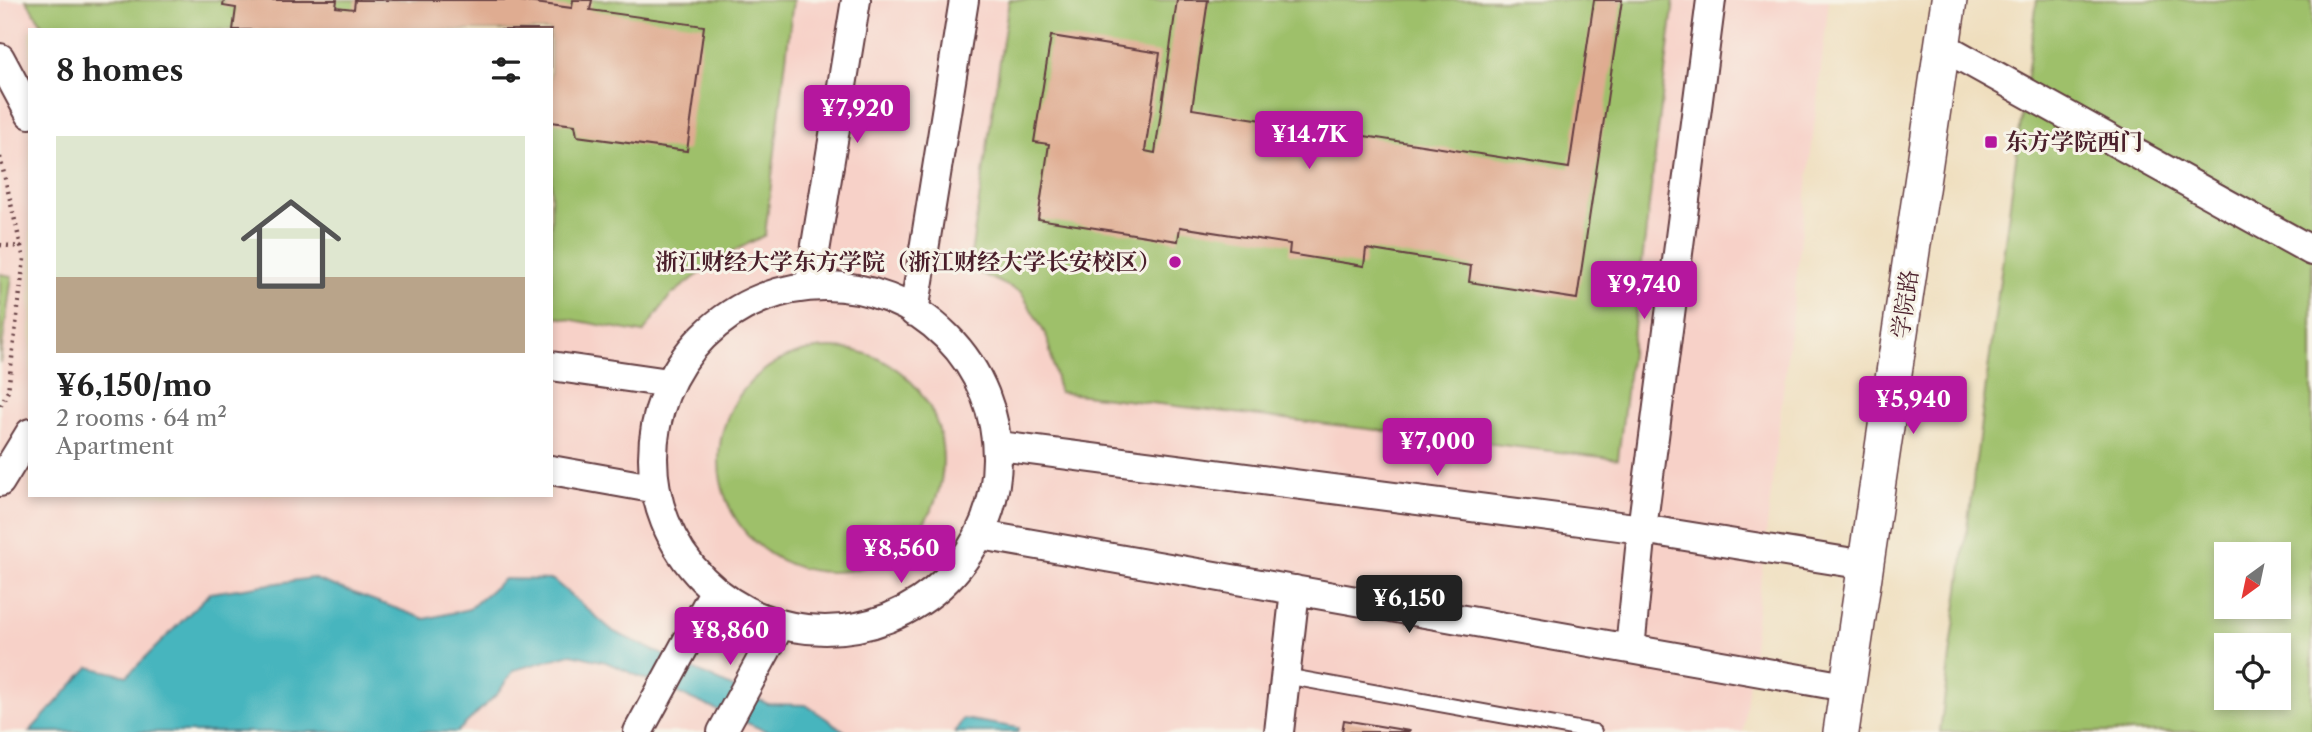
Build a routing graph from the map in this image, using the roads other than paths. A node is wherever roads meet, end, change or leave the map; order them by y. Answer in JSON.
{"nodes":[{"id":1,"x":856,"y":0,"type":"edge"},
{"id":2,"x":964,"y":0,"type":"edge"},
{"id":3,"x":1711,"y":0,"type":"edge"},
{"id":4,"x":1949,"y":0,"type":"edge"},
{"id":5,"x":1942,"y":46,"type":"junction"},
{"id":6,"x":0,"y":58,"type":"edge"},
{"id":7,"x":28,"y":110,"type":"edge"},
{"id":8,"x":2312,"y":251,"type":"edge"},
{"id":9,"x":810,"y":282,"type":"junction"},
{"id":10,"x":914,"y":312,"type":"junction"},
{"id":11,"x":553,"y":366,"type":"edge"},
{"id":12,"x":670,"y":383,"type":"junction"},
{"id":13,"x":28,"y":436,"type":"edge"},
{"id":14,"x":999,"y":446,"type":"junction"},
{"id":15,"x":553,"y":470,"type":"edge"},
{"id":16,"x":0,"y":482,"type":"edge"},
{"id":17,"x":652,"y":488,"type":"junction"},
{"id":18,"x":1642,"y":529,"type":"junction"},
{"id":19,"x":981,"y":535,"type":"junction"},
{"id":20,"x":1866,"y":565,"type":"junction"},
{"id":21,"x":1295,"y":590,"type":"junction"},
{"id":22,"x":714,"y":592,"type":"junction"},
{"id":23,"x":780,"y":625,"type":"junction"},
{"id":24,"x":1630,"y":649,"type":"junction"},
{"id":25,"x":1285,"y":676,"type":"junction"},
{"id":26,"x":1846,"y":687,"type":"junction"},
{"id":27,"x":638,"y":732,"type":"edge"},
{"id":28,"x":722,"y":732,"type":"edge"},
{"id":29,"x":1279,"y":732,"type":"edge"},
{"id":30,"x":1594,"y":732,"type":"edge"},
{"id":31,"x":1840,"y":732,"type":"edge"}],
"edges":[{"from":1,"to":9,"type":"street"},
{"from":2,"to":10,"type":"street"},
{"from":3,"to":18,"type":"street"},
{"from":4,"to":5,"type":"street","name":"学院路"},
{"from":5,"to":8,"type":"street"},
{"from":5,"to":20,"type":"street","name":"学院路"},
{"from":6,"to":7,"type":"street"},
{"from":9,"to":10,"type":"street"},
{"from":9,"to":12,"type":"street"},
{"from":10,"to":14,"type":"street"},
{"from":11,"to":12,"type":"street"},
{"from":12,"to":17,"type":"street"},
{"from":13,"to":16,"type":"street"},
{"from":14,"to":18,"type":"street"},
{"from":14,"to":19,"type":"street"},
{"from":15,"to":17,"type":"street"},
{"from":17,"to":22,"type":"street"},
{"from":18,"to":20,"type":"street"},
{"from":18,"to":24,"type":"street"},
{"from":19,"to":21,"type":"street"},
{"from":19,"to":23,"type":"street"},
{"from":20,"to":26,"type":"street","name":"学院路"},
{"from":21,"to":24,"type":"street"},
{"from":21,"to":25,"type":"street"},
{"from":22,"to":23,"type":"street"},
{"from":22,"to":27,"type":"street"},
{"from":23,"to":28,"type":"street"},
{"from":24,"to":26,"type":"street"},
{"from":25,"to":29,"type":"street"},
{"from":25,"to":30,"type":"lane"},
{"from":26,"to":31,"type":"street","name":"学院路"}]}
